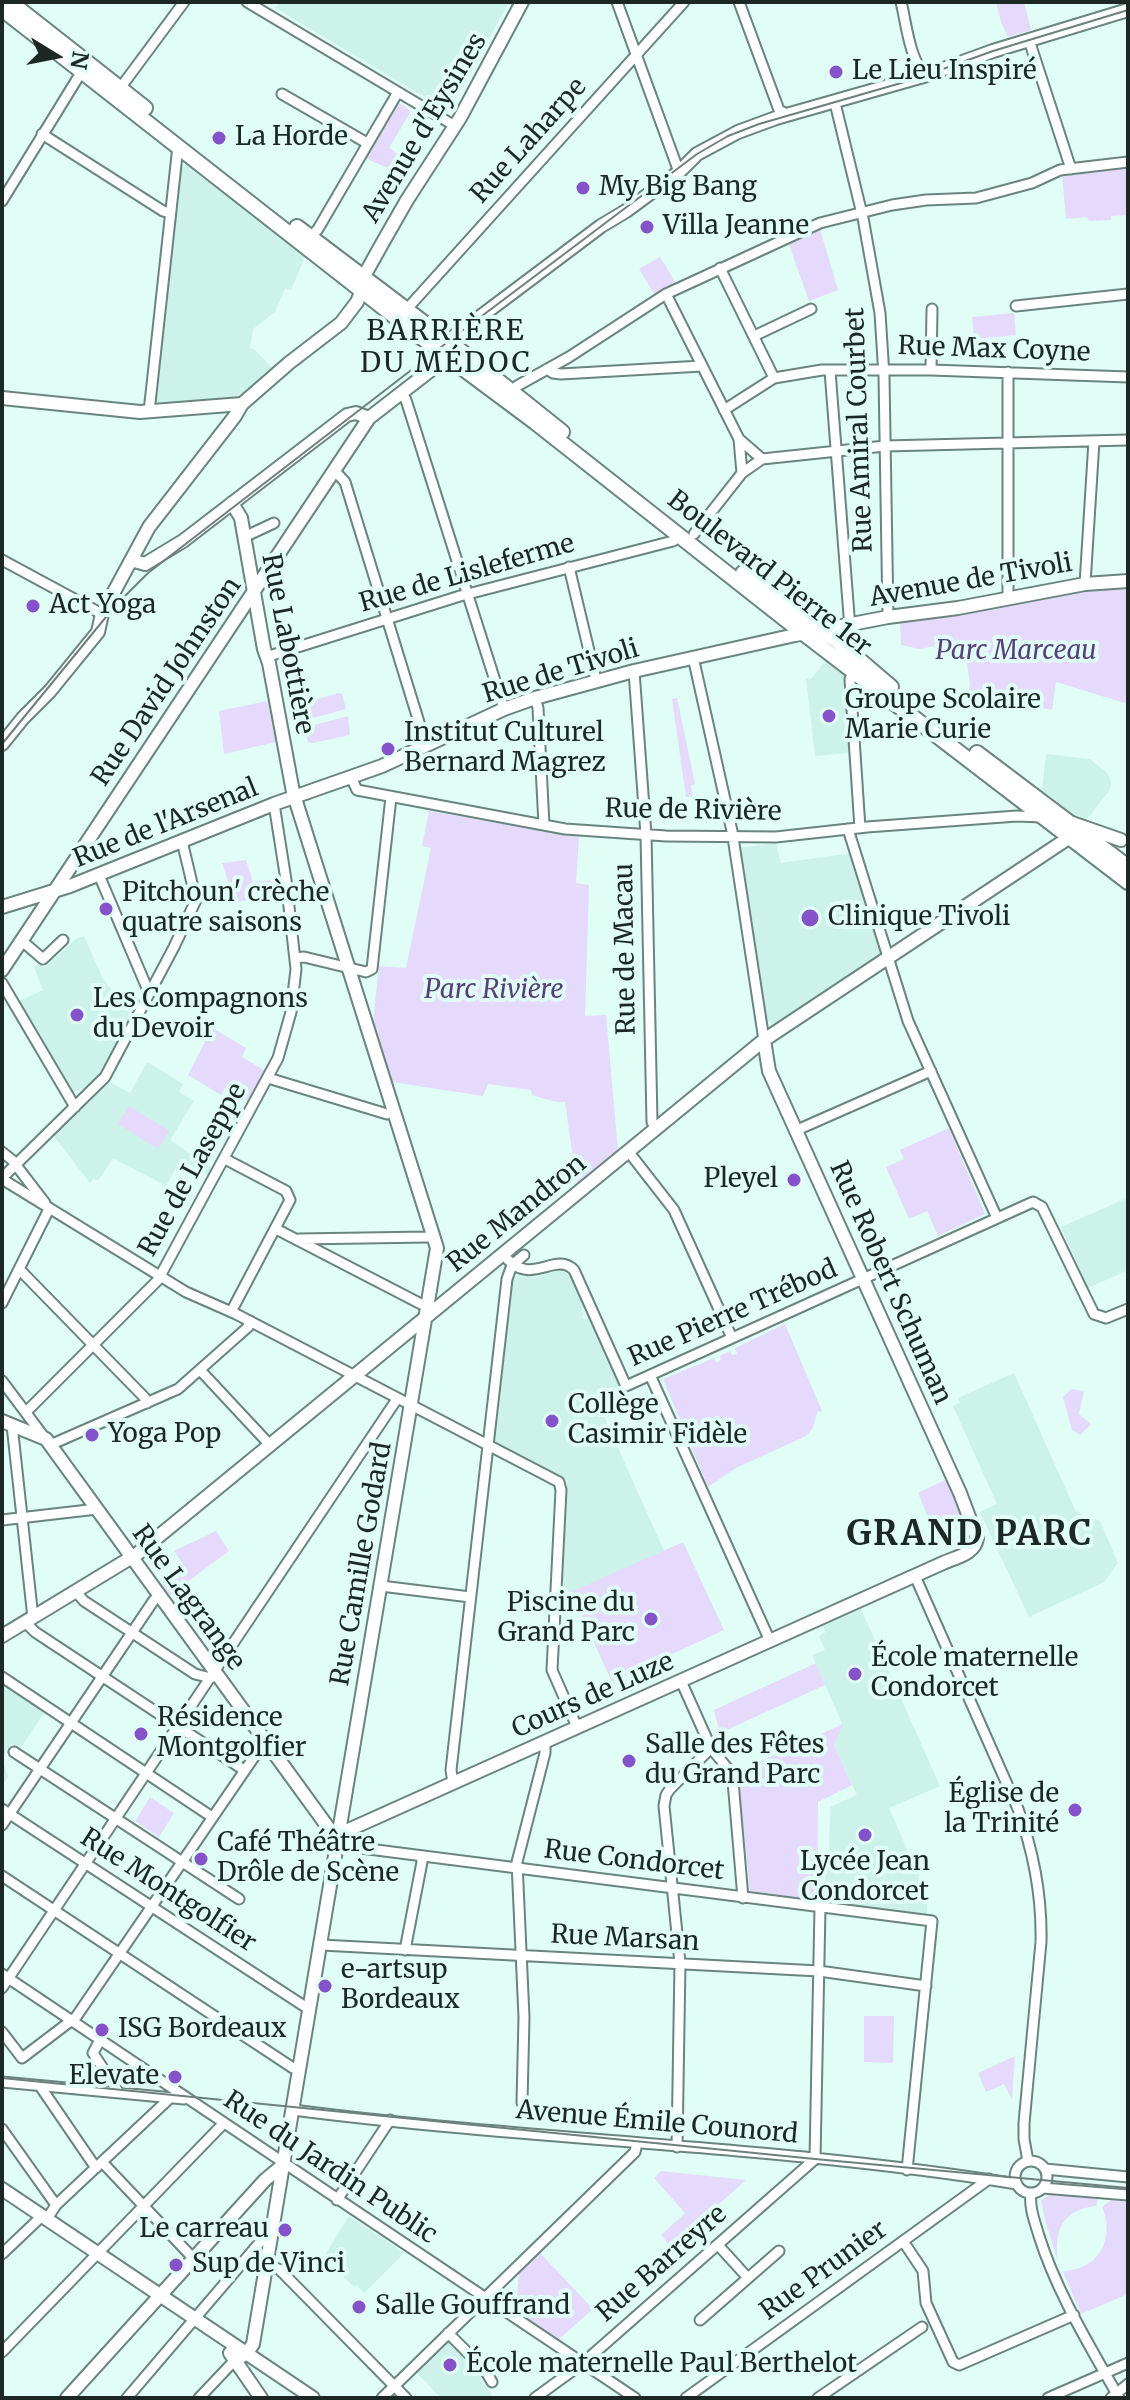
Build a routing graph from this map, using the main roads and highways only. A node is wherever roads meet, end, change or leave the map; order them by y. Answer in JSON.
{"nodes":[{"id":1,"x":10,"y":2,"type":"edge"},
{"id":2,"x":2,"y":9,"type":"edge"},
{"id":3,"x":120,"y":94,"type":"junction"},
{"id":4,"x":363,"y":283,"type":"junction"},
{"id":5,"x":445,"y":354,"type":"junction"},
{"id":6,"x":514,"y":399,"type":"junction"},
{"id":7,"x":687,"y":535,"type":"junction"},
{"id":8,"x":820,"y":637,"type":"junction"},
{"id":9,"x":1071,"y":830,"type":"junction"},
{"id":10,"x":1128,"y":867,"type":"edge"},
{"id":11,"x":1128,"y":882,"type":"edge"}],
"edges":[{"from":1,"to":3,"type":"main road"},
{"from":2,"to":3,"type":"main road"},
{"from":3,"to":4,"type":"main road"},
{"from":3,"to":4,"type":"main road"},
{"from":4,"to":5,"type":"main road"},
{"from":4,"to":5,"type":"main road"},
{"from":5,"to":6,"type":"main road","name":"Boulevard Pierre 1er"},
{"from":5,"to":6,"type":"main road","name":"Boulevard Pierre 1er"},
{"from":6,"to":7,"type":"main road","name":"Boulevard Pierre 1er"},
{"from":7,"to":8,"type":"main road","name":"Boulevard Pierre 1er"},
{"from":7,"to":8,"type":"main road","name":"Boulevard Pierre 1er"},
{"from":8,"to":9,"type":"main road","name":"Boulevard Pierre 1er"},
{"from":8,"to":9,"type":"main road","name":"Boulevard Pierre 1er"},
{"from":9,"to":10,"type":"main road"},
{"from":9,"to":11,"type":"main road"}]}
